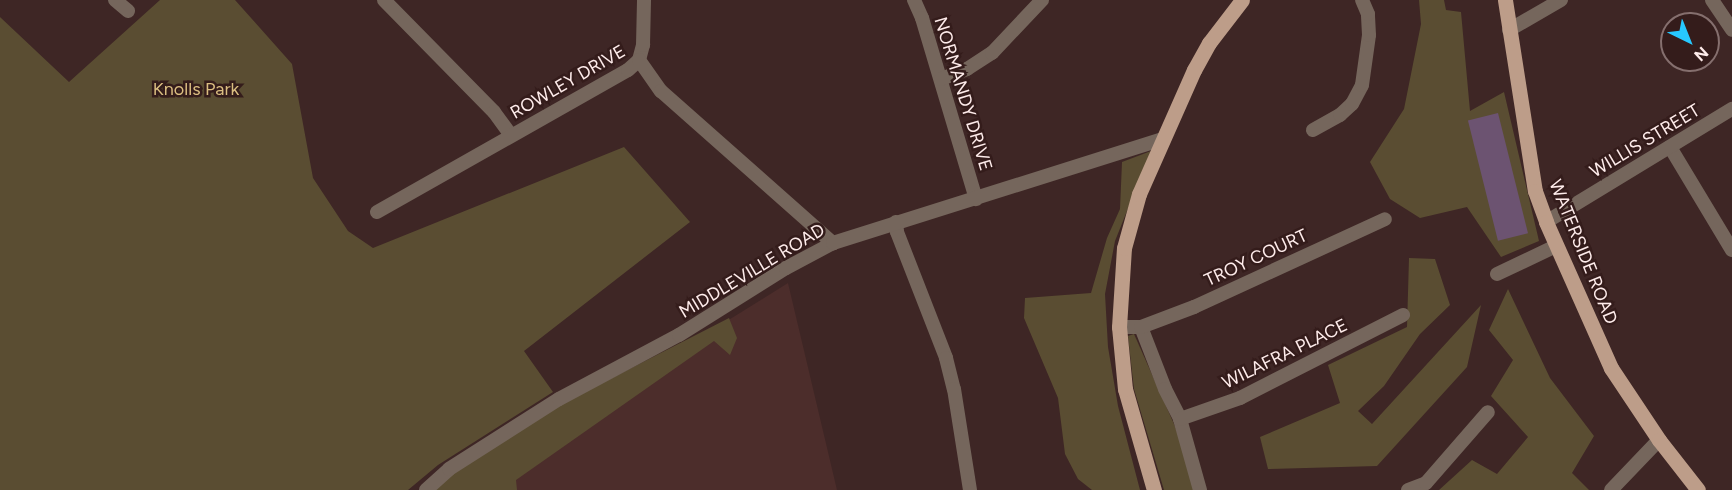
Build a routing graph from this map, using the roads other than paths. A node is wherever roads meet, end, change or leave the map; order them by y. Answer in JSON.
{"nodes":[{"id":1,"x":115,"y":0,"type":"edge"},
{"id":2,"x":384,"y":0,"type":"edge"},
{"id":3,"x":644,"y":0,"type":"edge"},
{"id":4,"x":914,"y":0,"type":"edge"},
{"id":5,"x":1042,"y":0,"type":"edge"},
{"id":6,"x":1242,"y":0,"type":"edge"},
{"id":7,"x":1362,"y":0,"type":"edge"},
{"id":8,"x":1504,"y":0,"type":"edge"},
{"id":9,"x":1561,"y":0,"type":"edge"},
{"id":10,"x":1712,"y":0,"type":"edge"},
{"id":11,"x":128,"y":11,"type":"dead end"},
{"id":12,"x":1509,"y":30,"type":"junction"},
{"id":13,"x":1732,"y":30,"type":"edge"},
{"id":14,"x":639,"y":60,"type":"junction"},
{"id":15,"x":941,"y":79,"type":"junction"},
{"id":16,"x":1732,"y":109,"type":"edge"},
{"id":17,"x":1314,"y":130,"type":"dead end"},
{"id":18,"x":511,"y":135,"type":"junction"},
{"id":19,"x":1162,"y":139,"type":"junction"},
{"id":20,"x":1670,"y":147,"type":"junction"},
{"id":21,"x":976,"y":199,"type":"junction"},
{"id":22,"x":377,"y":212,"type":"dead end"},
{"id":23,"x":1385,"y":219,"type":"dead end"},
{"id":24,"x":896,"y":222,"type":"junction"},
{"id":25,"x":1546,"y":222,"type":"junction"},
{"id":26,"x":833,"y":243,"type":"junction"},
{"id":27,"x":1556,"y":246,"type":"junction"},
{"id":28,"x":1732,"y":250,"type":"edge"},
{"id":29,"x":1497,"y":274,"type":"dead end"},
{"id":30,"x":1403,"y":315,"type":"dead end"},
{"id":31,"x":1119,"y":327,"type":"junction"},
{"id":32,"x":1140,"y":327,"type":"junction"},
{"id":33,"x":1488,"y":412,"type":"dead end"},
{"id":34,"x":1180,"y":419,"type":"junction"},
{"id":35,"x":1659,"y":440,"type":"junction"},
{"id":36,"x":1691,"y":487,"type":"edge"},
{"id":37,"x":426,"y":490,"type":"edge"},
{"id":38,"x":970,"y":490,"type":"edge"},
{"id":39,"x":1154,"y":490,"type":"edge"},
{"id":40,"x":1200,"y":490,"type":"edge"},
{"id":41,"x":1408,"y":490,"type":"edge"},
{"id":42,"x":1611,"y":490,"type":"edge"}],
"edges":[{"from":1,"to":11,"type":"street"},
{"from":2,"to":18,"type":"street"},
{"from":3,"to":14,"type":"street"},
{"from":4,"to":15,"type":"street","name":"NORMANDY DRIVE"},
{"from":5,"to":15,"type":"street"},
{"from":6,"to":19,"type":"main road"},
{"from":7,"to":17,"type":"street"},
{"from":8,"to":12,"type":"main road","name":"WATERSIDE ROAD"},
{"from":9,"to":12,"type":"street"},
{"from":10,"to":13,"type":"street"},
{"from":12,"to":25,"type":"main road","name":"WATERSIDE ROAD"},
{"from":14,"to":18,"type":"street","name":"ROWLEY DRIVE"},
{"from":14,"to":26,"type":"street","name":"ROWLEY DRIVE"},
{"from":15,"to":21,"type":"street","name":"NORMANDY DRIVE"},
{"from":16,"to":20,"type":"street","name":"WILLIS STREET"},
{"from":18,"to":22,"type":"street","name":"ROWLEY DRIVE"},
{"from":19,"to":21,"type":"street","name":"MIDDLEVILLE ROAD"},
{"from":19,"to":31,"type":"main road"},
{"from":20,"to":25,"type":"street","name":"WILLIS STREET"},
{"from":20,"to":28,"type":"street"},
{"from":21,"to":24,"type":"street","name":"MIDDLEVILLE ROAD"},
{"from":23,"to":32,"type":"street","name":"TROY COURT"},
{"from":24,"to":26,"type":"street","name":"MIDDLEVILLE ROAD"},
{"from":24,"to":38,"type":"street"},
{"from":25,"to":27,"type":"main road","name":"WATERSIDE ROAD"},
{"from":26,"to":37,"type":"street","name":"MIDDLEVILLE ROAD"},
{"from":27,"to":29,"type":"street"},
{"from":27,"to":35,"type":"main road","name":"WATERSIDE ROAD"},
{"from":30,"to":34,"type":"street","name":"WILAFRA PLACE"},
{"from":31,"to":32,"type":"street"},
{"from":31,"to":39,"type":"main road"},
{"from":32,"to":34,"type":"street"},
{"from":33,"to":41,"type":"street"},
{"from":34,"to":40,"type":"street"},
{"from":35,"to":36,"type":"main road","name":"WATERSIDE ROAD"},
{"from":35,"to":42,"type":"street"}]}
